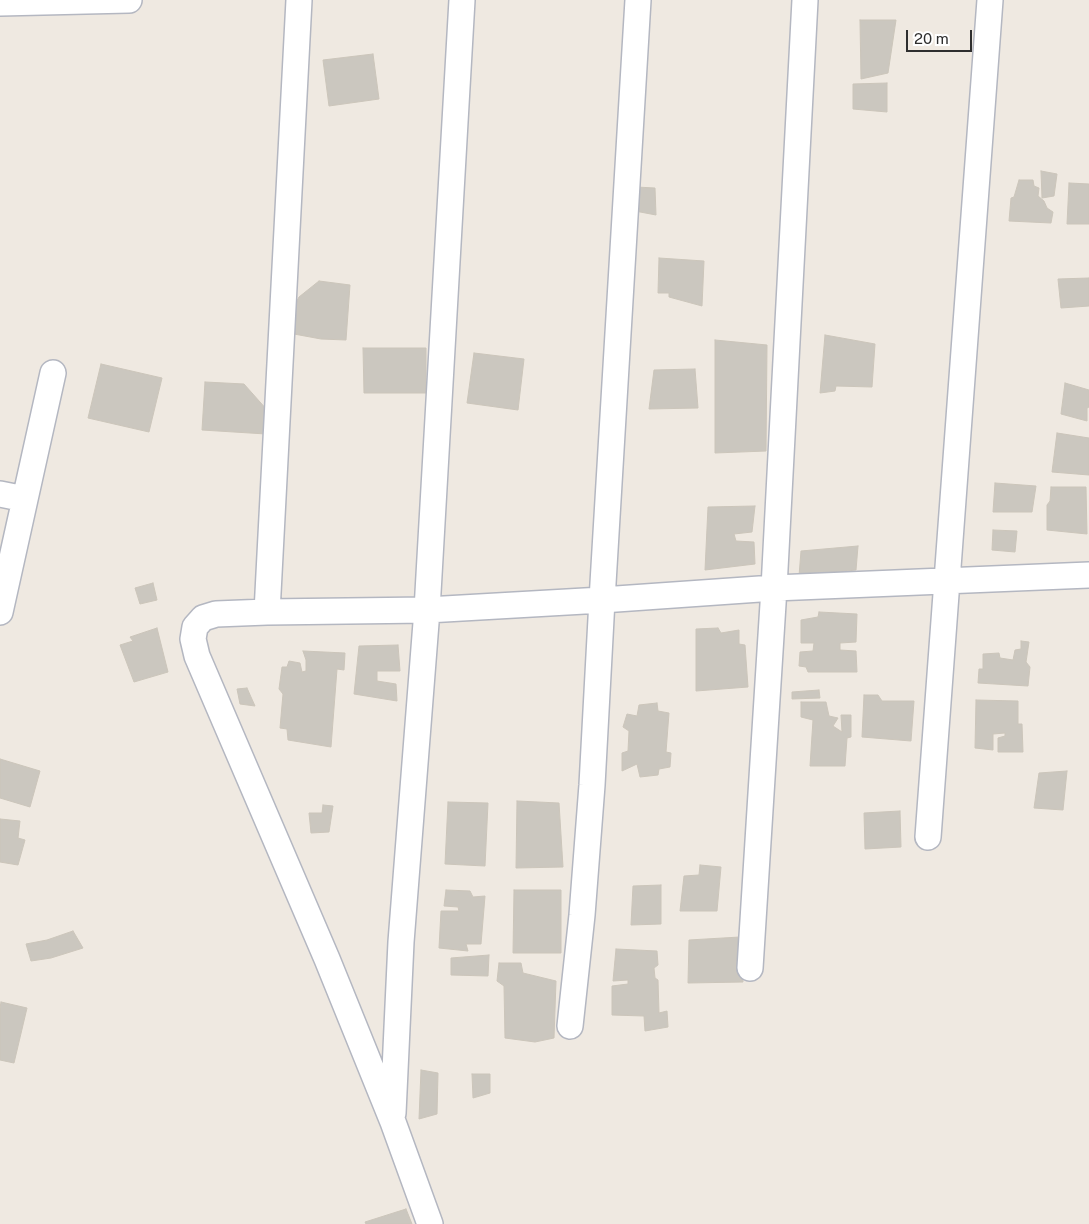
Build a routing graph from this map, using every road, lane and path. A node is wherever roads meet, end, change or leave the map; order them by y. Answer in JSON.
{"nodes":[{"id":1,"x":129,"y":0,"type":"edge"},
{"id":2,"x":299,"y":0,"type":"edge"},
{"id":3,"x":462,"y":0,"type":"edge"},
{"id":4,"x":638,"y":0,"type":"edge"},
{"id":5,"x":805,"y":0,"type":"edge"},
{"id":6,"x":990,"y":0,"type":"edge"},
{"id":7,"x":0,"y":3,"type":"edge"},
{"id":8,"x":53,"y":373,"type":"dead end"},
{"id":9,"x":0,"y":494,"type":"edge"},
{"id":10,"x":25,"y":499,"type":"junction"},
{"id":11,"x":1089,"y":575,"type":"edge"},
{"id":12,"x":948,"y":581,"type":"junction"},
{"id":13,"x":774,"y":588,"type":"junction"},
{"id":14,"x":602,"y":600,"type":"junction"},
{"id":15,"x":427,"y":610,"type":"junction"},
{"id":16,"x":0,"y":612,"type":"edge"},
{"id":17,"x":267,"y":612,"type":"junction"},
{"id":18,"x":928,"y":837,"type":"dead end"},
{"id":19,"x":750,"y":968,"type":"dead end"},
{"id":20,"x":570,"y":1026,"type":"dead end"},
{"id":21,"x":393,"y":1122,"type":"junction"},
{"id":22,"x":430,"y":1224,"type":"edge"}],
"edges":[{"from":1,"to":7,"type":"street"},
{"from":2,"to":17,"type":"street"},
{"from":3,"to":15,"type":"street"},
{"from":4,"to":14,"type":"street"},
{"from":5,"to":13,"type":"street"},
{"from":6,"to":12,"type":"street"},
{"from":8,"to":10,"type":"street"},
{"from":9,"to":10,"type":"street"},
{"from":10,"to":16,"type":"street"},
{"from":11,"to":12,"type":"street"},
{"from":12,"to":13,"type":"street"},
{"from":12,"to":18,"type":"street"},
{"from":13,"to":14,"type":"street"},
{"from":13,"to":19,"type":"street"},
{"from":14,"to":15,"type":"street"},
{"from":14,"to":20,"type":"street"},
{"from":15,"to":17,"type":"street"},
{"from":15,"to":21,"type":"street"},
{"from":17,"to":21,"type":"street"},
{"from":21,"to":22,"type":"street"}]}
